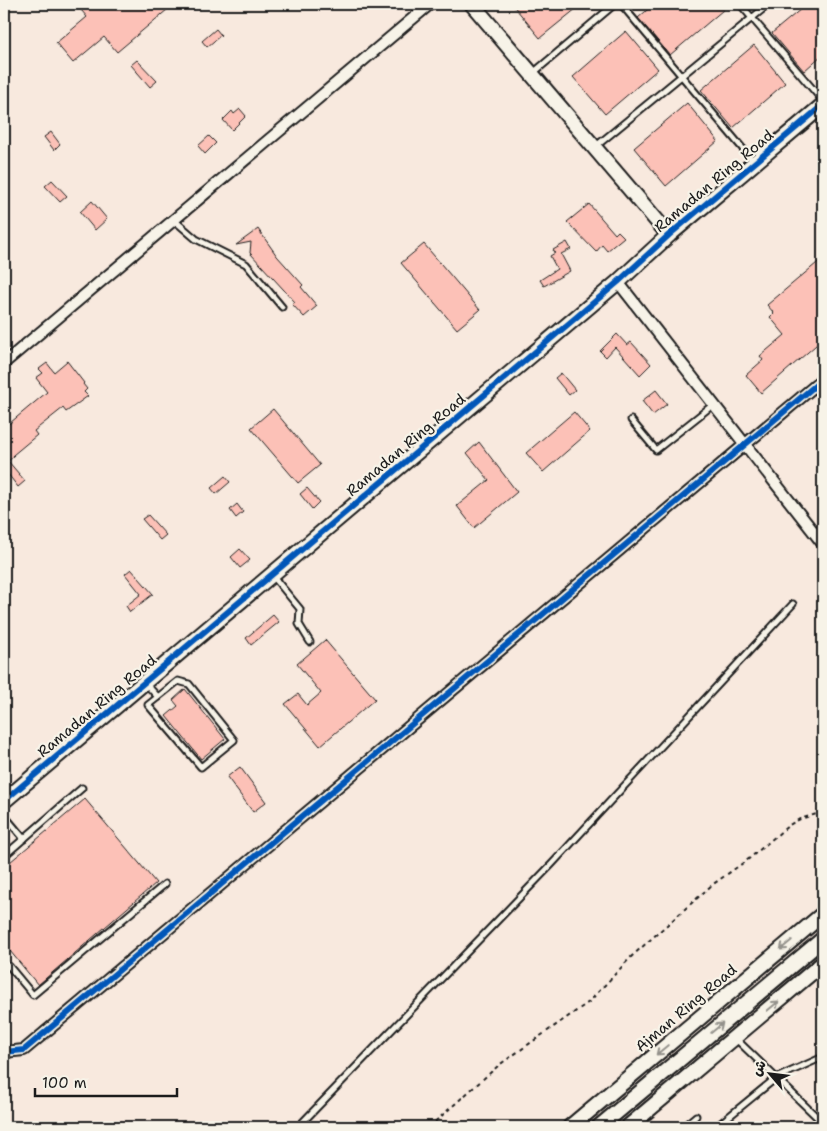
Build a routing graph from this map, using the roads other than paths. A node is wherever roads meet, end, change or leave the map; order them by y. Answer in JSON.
{"nodes":[{"id":1,"x":430,"y":4,"type":"edge"},
{"id":2,"x":472,"y":4,"type":"edge"},
{"id":3,"x":615,"y":4,"type":"edge"},
{"id":4,"x":621,"y":4,"type":"edge"},
{"id":5,"x":740,"y":4,"type":"edge"},
{"id":6,"x":769,"y":4,"type":"edge"},
{"id":7,"x":752,"y":18,"type":"junction"},
{"id":8,"x":532,"y":74,"type":"junction"},
{"id":9,"x":682,"y":76,"type":"junction"},
{"id":10,"x":823,"y":101,"type":"edge"},
{"id":11,"x":823,"y":105,"type":"edge"},
{"id":12,"x":595,"y":148,"type":"junction"},
{"id":13,"x":755,"y":163,"type":"junction"},
{"id":14,"x":173,"y":220,"type":"junction"},
{"id":15,"x":669,"y":235,"type":"junction"},
{"id":16,"x":618,"y":282,"type":"junction"},
{"id":17,"x":282,"y":307,"type":"dead end"},
{"id":18,"x":4,"y":363,"type":"edge"},
{"id":19,"x":823,"y":379,"type":"edge"},
{"id":20,"x":714,"y":404,"type":"junction"},
{"id":21,"x":631,"y":420,"type":"dead end"},
{"id":22,"x":746,"y":444,"type":"junction"},
{"id":23,"x":823,"y":544,"type":"edge"},
{"id":24,"x":271,"y":575,"type":"junction"},
{"id":25,"x":793,"y":604,"type":"dead end"},
{"id":26,"x":310,"y":642,"type":"dead end"},
{"id":27,"x":144,"y":681,"type":"junction"},
{"id":28,"x":158,"y":697,"type":"junction"},
{"id":29,"x":82,"y":788,"type":"dead end"},
{"id":30,"x":4,"y":801,"type":"edge"},
{"id":31,"x":4,"y":815,"type":"edge"},
{"id":32,"x":24,"y":839,"type":"junction"},
{"id":33,"x":4,"y":856,"type":"edge"},
{"id":34,"x":165,"y":884,"type":"dead end"},
{"id":35,"x":823,"y":914,"type":"edge"},
{"id":36,"x":823,"y":939,"type":"edge"},
{"id":37,"x":823,"y":964,"type":"edge"},
{"id":38,"x":4,"y":966,"type":"edge"},
{"id":39,"x":735,"y":1038,"type":"junction"},
{"id":40,"x":4,"y":1052,"type":"edge"},
{"id":41,"x":823,"y":1056,"type":"edge"},
{"id":42,"x":817,"y":1059,"type":"junction"},
{"id":43,"x":823,"y":1063,"type":"edge"},
{"id":44,"x":776,"y":1078,"type":"junction"},
{"id":45,"x":696,"y":1116,"type":"dead end"},
{"id":46,"x":823,"y":1123,"type":"edge"},
{"id":47,"x":298,"y":1127,"type":"edge"},
{"id":48,"x":570,"y":1127,"type":"edge"},
{"id":49,"x":599,"y":1127,"type":"edge"},
{"id":50,"x":628,"y":1127,"type":"edge"},
{"id":51,"x":683,"y":1127,"type":"edge"},
{"id":52,"x":716,"y":1127,"type":"edge"}],
"edges":[{"from":1,"to":14,"type":"street"},
{"from":2,"to":8,"type":"street"},
{"from":3,"to":8,"type":"lane"},
{"from":4,"to":9,"type":"lane"},
{"from":5,"to":7,"type":"lane"},
{"from":6,"to":7,"type":"lane"},
{"from":7,"to":9,"type":"lane"},
{"from":7,"to":10,"type":"lane"},
{"from":8,"to":12,"type":"street"},
{"from":9,"to":12,"type":"lane"},
{"from":9,"to":13,"type":"lane"},
{"from":11,"to":13,"type":"street","name":"Ramadan Ring Road"},
{"from":12,"to":15,"type":"street"},
{"from":13,"to":15,"type":"street","name":"Ramadan Ring Road"},
{"from":14,"to":17,"type":"lane"},
{"from":14,"to":18,"type":"street"},
{"from":15,"to":16,"type":"street","name":"Ramadan Ring Road"},
{"from":16,"to":20,"type":"street"},
{"from":16,"to":24,"type":"street","name":"Ramadan Ring Road"},
{"from":19,"to":22,"type":"street"},
{"from":20,"to":21,"type":"lane"},
{"from":20,"to":22,"type":"street"},
{"from":22,"to":23,"type":"street"},
{"from":22,"to":40,"type":"street"},
{"from":24,"to":26,"type":"lane"},
{"from":24,"to":27,"type":"street","name":"Ramadan Ring Road"},
{"from":25,"to":47,"type":"lane"},
{"from":27,"to":28,"type":"lane"},
{"from":27,"to":30,"type":"street","name":"Ramadan Ring Road"},
{"from":28,"to":28,"type":"lane"},
{"from":29,"to":32,"type":"lane"},
{"from":31,"to":32,"type":"lane"},
{"from":32,"to":33,"type":"lane"},
{"from":34,"to":38,"type":"lane"},
{"from":35,"to":48,"type":"street","name":"Ajman Ring Road","one_way":true},
{"from":49,"to":36,"type":"street","one_way":true},
{"from":39,"to":37,"type":"street","one_way":true},
{"from":39,"to":44,"type":"lane"},
{"from":39,"to":50,"type":"street"},
{"from":41,"to":42,"type":"lane"},
{"from":42,"to":43,"type":"lane"},
{"from":42,"to":44,"type":"lane"},
{"from":44,"to":46,"type":"lane"},
{"from":44,"to":52,"type":"lane"},
{"from":45,"to":51,"type":"lane"}]}
